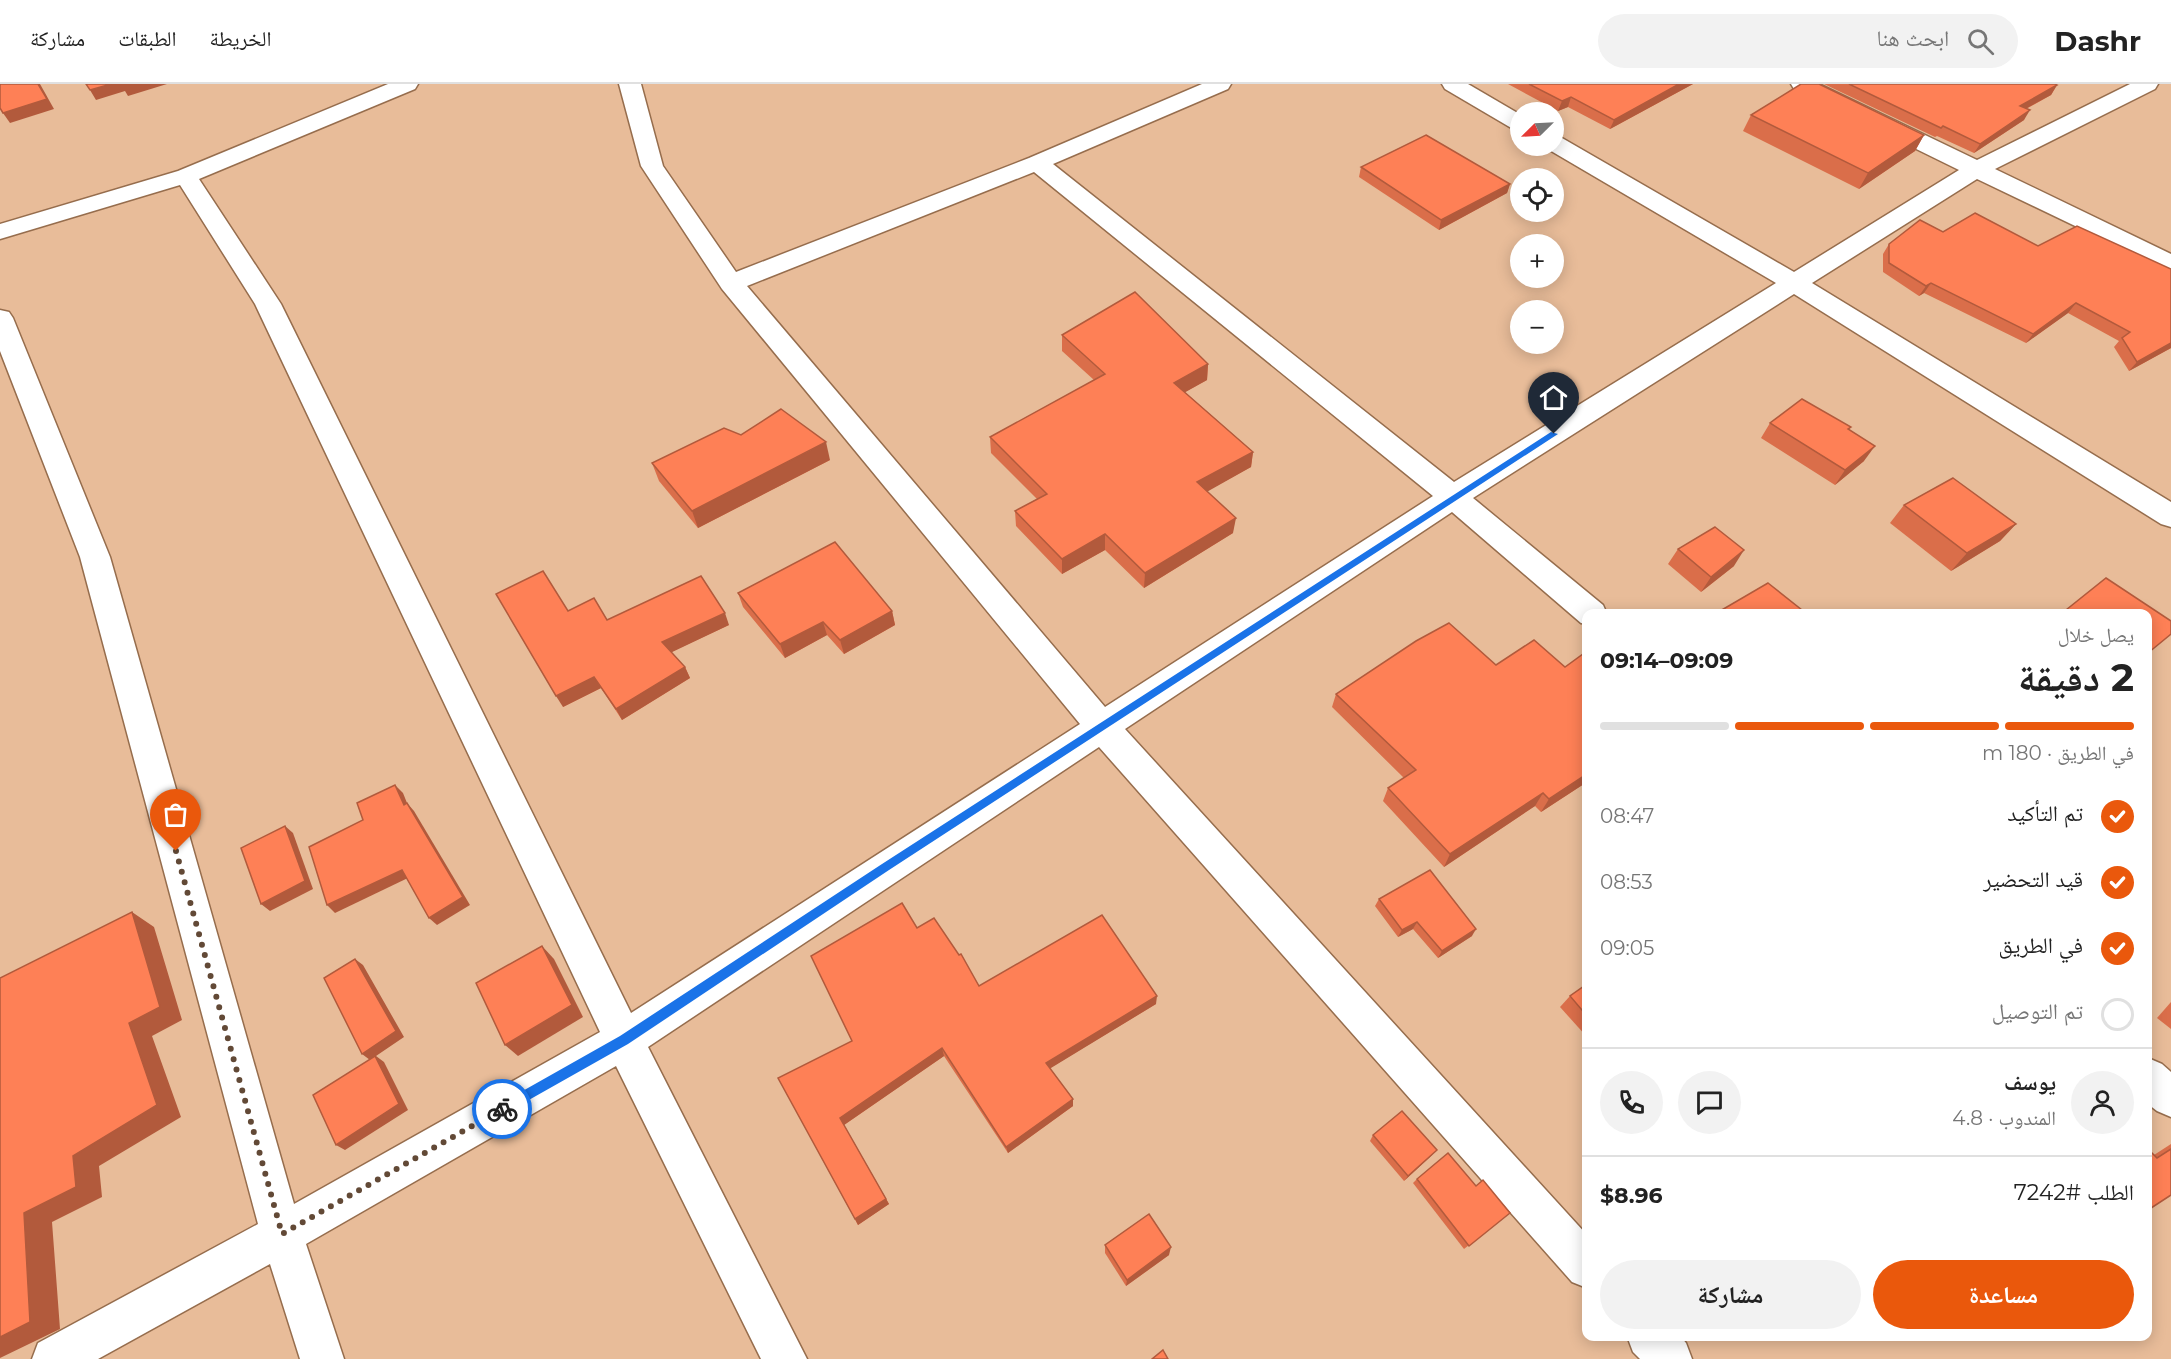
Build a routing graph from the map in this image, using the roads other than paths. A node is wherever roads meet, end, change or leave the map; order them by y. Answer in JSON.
{"nodes":[{"id":1,"x":406,"y":84,"type":"edge"},
{"id":2,"x":630,"y":84,"type":"edge"},
{"id":3,"x":1220,"y":84,"type":"edge"},
{"id":4,"x":1453,"y":84,"type":"edge"},
{"id":5,"x":1802,"y":84,"type":"edge"},
{"id":6,"x":2147,"y":84,"type":"edge"},
{"id":7,"x":1510,"y":118,"type":"edge"},
{"id":8,"x":1564,"y":149,"type":"edge"},
{"id":9,"x":1037,"y":163,"type":"junction"},
{"id":10,"x":1975,"y":170,"type":"junction"},
{"id":11,"x":186,"y":176,"type":"junction"},
{"id":12,"x":0,"y":232,"type":"edge"},
{"id":13,"x":2171,"y":264,"type":"edge"},
{"id":14,"x":731,"y":283,"type":"junction"},
{"id":15,"x":1794,"y":283,"type":"junction"},
{"id":16,"x":0,"y":318,"type":"edge"},
{"id":17,"x":1453,"y":497,"type":"junction"},
{"id":18,"x":2171,"y":516,"type":"edge"},
{"id":19,"x":1586,"y":609,"type":"edge"},
{"id":20,"x":1102,"y":727,"type":"junction"},
{"id":21,"x":624,"y":1040,"type":"junction"},
{"id":22,"x":2152,"y":1081,"type":"edge"},
{"id":23,"x":2171,"y":1097,"type":"edge"},
{"id":24,"x":282,"y":1234,"type":"junction"},
{"id":25,"x":1582,"y":1261,"type":"edge"},
{"id":26,"x":1654,"y":1341,"type":"edge"},
{"id":27,"x":54,"y":1359,"type":"edge"},
{"id":28,"x":322,"y":1359,"type":"edge"},
{"id":29,"x":785,"y":1359,"type":"edge"},
{"id":30,"x":1670,"y":1359,"type":"edge"}],
"edges":[{"from":1,"to":11,"type":"street"},
{"from":2,"to":14,"type":"street"},
{"from":3,"to":9,"type":"street"},
{"from":4,"to":7,"type":"street"},
{"from":5,"to":10,"type":"street"},
{"from":6,"to":10,"type":"street"},
{"from":8,"to":15,"type":"street"},
{"from":9,"to":14,"type":"street"},
{"from":9,"to":17,"type":"street"},
{"from":10,"to":13,"type":"street"},
{"from":10,"to":15,"type":"street"},
{"from":11,"to":12,"type":"street"},
{"from":11,"to":21,"type":"street"},
{"from":14,"to":20,"type":"street"},
{"from":15,"to":17,"type":"street"},
{"from":15,"to":18,"type":"street"},
{"from":16,"to":24,"type":"street"},
{"from":17,"to":19,"type":"street"},
{"from":17,"to":20,"type":"street"},
{"from":20,"to":21,"type":"street"},
{"from":20,"to":25,"type":"street"},
{"from":21,"to":24,"type":"street"},
{"from":21,"to":29,"type":"street"},
{"from":22,"to":23,"type":"street"},
{"from":24,"to":27,"type":"street"},
{"from":24,"to":28,"type":"street"},
{"from":26,"to":30,"type":"street"}]}
